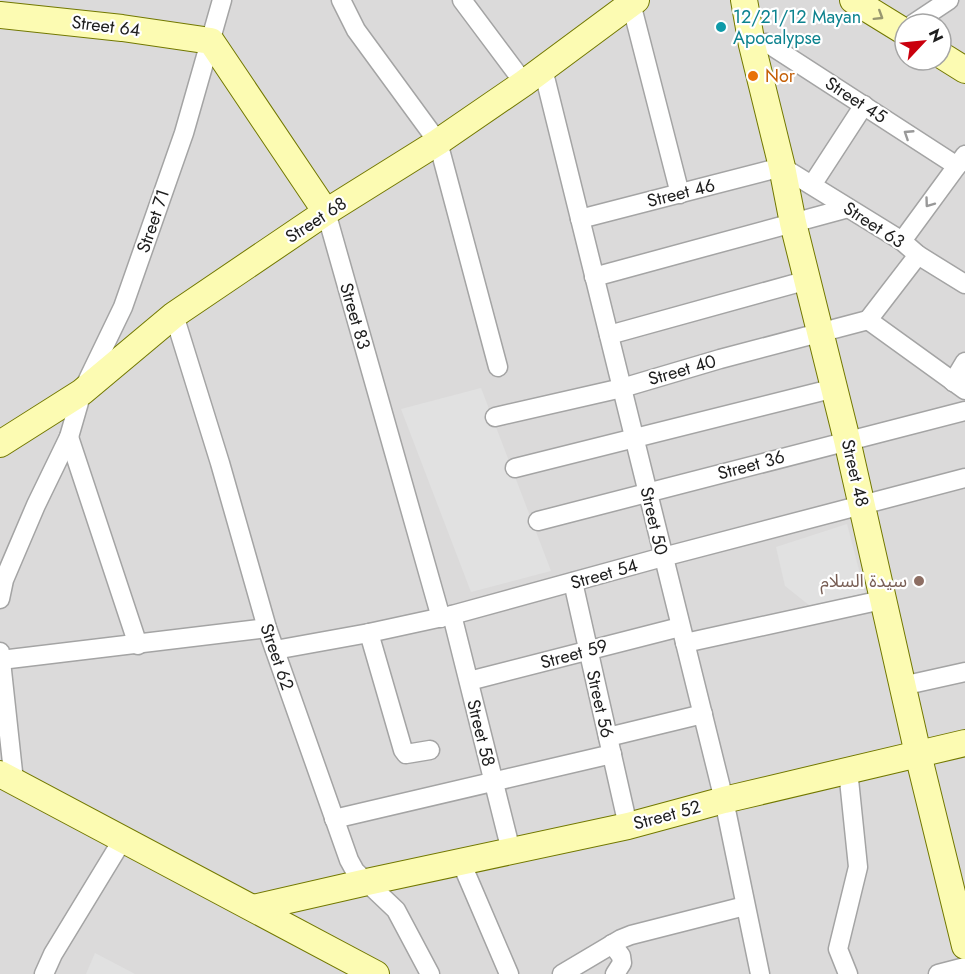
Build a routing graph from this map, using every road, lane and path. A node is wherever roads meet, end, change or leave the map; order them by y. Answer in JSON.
{"nodes":[{"id":1,"x":222,"y":0,"type":"edge"},
{"id":2,"x":341,"y":0,"type":"edge"},
{"id":3,"x":462,"y":0,"type":"edge"},
{"id":4,"x":744,"y":0,"type":"edge"},
{"id":5,"x":853,"y":0,"type":"edge"},
{"id":6,"x":949,"y":0,"type":"edge"},
{"id":7,"x":633,"y":2,"type":"edge"},
{"id":8,"x":11,"y":10,"type":"edge"},
{"id":9,"x":931,"y":12,"type":"edge"},
{"id":10,"x":893,"y":22,"type":"edge"},
{"id":11,"x":211,"y":40,"type":"junction"},
{"id":12,"x":752,"y":45,"type":"junction"},
{"id":13,"x":533,"y":76,"type":"junction"},
{"id":14,"x":864,"y":105,"type":"junction"},
{"id":15,"x":438,"y":142,"type":"junction"},
{"id":16,"x":961,"y":160,"type":"edge"},
{"id":17,"x":782,"y":167,"type":"junction"},
{"id":18,"x":812,"y":185,"type":"junction"},
{"id":19,"x":680,"y":194,"type":"junction"},
{"id":20,"x":849,"y":208,"type":"junction"},
{"id":21,"x":326,"y":212,"type":"junction"},
{"id":22,"x":580,"y":219,"type":"junction"},
{"id":23,"x":793,"y":224,"type":"junction"},
{"id":24,"x":902,"y":241,"type":"junction"},
{"id":25,"x":918,"y":255,"type":"junction"},
{"id":26,"x":594,"y":277,"type":"junction"},
{"id":27,"x":808,"y":280,"type":"junction"},
{"id":28,"x":965,"y":284,"type":"edge"},
{"id":29,"x":174,"y":315,"type":"junction"},
{"id":30,"x":868,"y":320,"type":"junction"},
{"id":31,"x":821,"y":332,"type":"junction"},
{"id":32,"x":609,"y":335,"type":"junction"},
{"id":33,"x":965,"y":362,"type":"edge"},
{"id":34,"x":498,"y":367,"type":"dead end"},
{"id":35,"x":959,"y":386,"type":"edge"},
{"id":36,"x":622,"y":388,"type":"junction"},
{"id":37,"x":835,"y":388,"type":"junction"},
{"id":38,"x":82,"y":392,"type":"junction"},
{"id":39,"x":965,"y":411,"type":"edge"},
{"id":40,"x":495,"y":417,"type":"dead end"},
{"id":41,"x":69,"y":437,"type":"junction"},
{"id":42,"x":634,"y":437,"type":"junction"},
{"id":43,"x":847,"y":440,"type":"junction"},
{"id":44,"x":0,"y":444,"type":"edge"},
{"id":45,"x":515,"y":468,"type":"dead end"},
{"id":46,"x":965,"y":478,"type":"edge"},
{"id":47,"x":648,"y":492,"type":"junction"},
{"id":48,"x":862,"y":505,"type":"junction"},
{"id":49,"x":538,"y":521,"type":"dead end"},
{"id":50,"x":663,"y":557,"type":"junction"},
{"id":51,"x":2,"y":580,"type":"edge"},
{"id":52,"x":573,"y":582,"type":"junction"},
{"id":53,"x":0,"y":599,"type":"edge"},
{"id":54,"x":882,"y":600,"type":"junction"},
{"id":55,"x":446,"y":616,"type":"junction"},
{"id":56,"x":267,"y":628,"type":"junction"},
{"id":57,"x":369,"y":633,"type":"junction"},
{"id":58,"x":682,"y":635,"type":"junction"},
{"id":59,"x":138,"y":645,"type":"junction"},
{"id":60,"x":275,"y":650,"type":"junction"},
{"id":61,"x":588,"y":650,"type":"junction"},
{"id":62,"x":0,"y":652,"type":"edge"},
{"id":63,"x":1,"y":660,"type":"edge"},
{"id":64,"x":965,"y":672,"type":"edge"},
{"id":65,"x":469,"y":681,"type":"junction"},
{"id":66,"x":902,"y":686,"type":"junction"},
{"id":67,"x":703,"y":714,"type":"junction"},
{"id":68,"x":965,"y":743,"type":"edge"},
{"id":69,"x":610,"y":746,"type":"junction"},
{"id":70,"x":430,"y":750,"type":"dead end"},
{"id":71,"x":918,"y":754,"type":"junction"},
{"id":72,"x":848,"y":770,"type":"junction"},
{"id":73,"x":7,"y":778,"type":"edge"},
{"id":74,"x":494,"y":782,"type":"junction"},
{"id":75,"x":724,"y":800,"type":"junction"},
{"id":76,"x":334,"y":819,"type":"junction"},
{"id":77,"x":628,"y":826,"type":"junction"},
{"id":78,"x":123,"y":839,"type":"junction"},
{"id":79,"x":511,"y":851,"type":"junction"},
{"id":80,"x":461,"y":862,"type":"junction"},
{"id":81,"x":367,"y":882,"type":"junction"},
{"id":82,"x":745,"y":906,"type":"junction"},
{"id":83,"x":253,"y":909,"type":"junction"},
{"id":84,"x":612,"y":944,"type":"junction"},
{"id":85,"x":965,"y":946,"type":"edge"},
{"id":86,"x":965,"y":967,"type":"edge"},
{"id":87,"x":44,"y":974,"type":"edge"},
{"id":88,"x":376,"y":974,"type":"edge"},
{"id":89,"x":430,"y":974,"type":"edge"},
{"id":90,"x":509,"y":974,"type":"edge"},
{"id":91,"x":562,"y":974,"type":"edge"},
{"id":92,"x":615,"y":974,"type":"edge"},
{"id":93,"x":760,"y":974,"type":"edge"},
{"id":94,"x":848,"y":974,"type":"edge"},
{"id":95,"x":938,"y":974,"type":"edge"}],
"edges":[{"from":1,"to":11,"type":"street","name":"Street 71"},
{"from":2,"to":15,"type":"street"},
{"from":3,"to":13,"type":"street"},
{"from":4,"to":12,"type":"street","name":"Street 48"},
{"from":5,"to":10,"type":"street","one_way":true},
{"from":6,"to":9,"type":"street"},
{"from":7,"to":13,"type":"street","name":"Street 68"},
{"from":7,"to":19,"type":"street"},
{"from":8,"to":11,"type":"street","name":"Street 64"},
{"from":11,"to":21,"type":"street","name":"Street 83"},
{"from":11,"to":38,"type":"street","name":"Street 71"},
{"from":12,"to":14,"type":"street","name":"Street 45"},
{"from":12,"to":17,"type":"street","name":"Street 48"},
{"from":13,"to":15,"type":"street","name":"Street 68"},
{"from":13,"to":22,"type":"street","name":"Street 50"},
{"from":16,"to":14,"type":"street","name":"Street 45","one_way":true},
{"from":14,"to":18,"type":"street"},
{"from":15,"to":21,"type":"street","name":"Street 68"},
{"from":15,"to":34,"type":"street"},
{"from":16,"to":24,"type":"street","one_way":true},
{"from":17,"to":18,"type":"street","name":"Street 63"},
{"from":17,"to":19,"type":"street","name":"Street 46"},
{"from":17,"to":23,"type":"street","name":"Street 48"},
{"from":18,"to":20,"type":"street","name":"Street 63"},
{"from":19,"to":22,"type":"street","name":"Street 46"},
{"from":20,"to":23,"type":"street"},
{"from":20,"to":24,"type":"street","name":"Street 63"},
{"from":21,"to":29,"type":"street","name":"Street 68"},
{"from":21,"to":55,"type":"street","name":"Street 83"},
{"from":22,"to":26,"type":"street","name":"Street 50"},
{"from":23,"to":26,"type":"street"},
{"from":23,"to":27,"type":"street","name":"Street 48"},
{"from":24,"to":25,"type":"street","name":"Street 63"},
{"from":25,"to":28,"type":"street","name":"Street 63"},
{"from":25,"to":30,"type":"street"},
{"from":26,"to":32,"type":"street","name":"Street 50"},
{"from":27,"to":31,"type":"street","name":"Street 48"},
{"from":27,"to":32,"type":"street"},
{"from":29,"to":38,"type":"street","name":"Street 68"},
{"from":29,"to":56,"type":"street","name":"Street 62"},
{"from":30,"to":31,"type":"street","name":"Street 40"},
{"from":30,"to":35,"type":"street"},
{"from":31,"to":36,"type":"street","name":"Street 40"},
{"from":31,"to":37,"type":"street","name":"Street 48"},
{"from":32,"to":36,"type":"street","name":"Street 50"},
{"from":33,"to":35,"type":"street"},
{"from":36,"to":40,"type":"street","name":"Street 40"},
{"from":36,"to":42,"type":"street","name":"Street 50"},
{"from":37,"to":42,"type":"street"},
{"from":37,"to":43,"type":"street","name":"Street 48"},
{"from":38,"to":41,"type":"street","name":"Street 71"},
{"from":38,"to":44,"type":"street","name":"Street 68"},
{"from":39,"to":43,"type":"street","name":"Street 36"},
{"from":41,"to":51,"type":"street","name":"Street 71"},
{"from":41,"to":59,"type":"street"},
{"from":42,"to":45,"type":"street"},
{"from":42,"to":47,"type":"street","name":"Street 50"},
{"from":43,"to":47,"type":"street","name":"Street 36"},
{"from":43,"to":48,"type":"street","name":"Street 48"},
{"from":46,"to":48,"type":"street","name":"Street 54"},
{"from":47,"to":49,"type":"street","name":"Street 36"},
{"from":47,"to":50,"type":"street","name":"Street 50"},
{"from":48,"to":50,"type":"street","name":"Street 54"},
{"from":48,"to":54,"type":"street","name":"Street 48"},
{"from":50,"to":52,"type":"street","name":"Street 54"},
{"from":50,"to":58,"type":"street","name":"Street 50"},
{"from":51,"to":53,"type":"street","name":"Street 71"},
{"from":52,"to":55,"type":"street","name":"Street 54"},
{"from":52,"to":61,"type":"street","name":"Street 56"},
{"from":54,"to":58,"type":"street","name":"Street 59"},
{"from":54,"to":66,"type":"street","name":"Street 48"},
{"from":55,"to":57,"type":"street","name":"Street 54"},
{"from":55,"to":65,"type":"street","name":"Street 58"},
{"from":56,"to":59,"type":"street"},
{"from":56,"to":60,"type":"street","name":"Street 62"},
{"from":57,"to":60,"type":"street","name":"Street 54"},
{"from":57,"to":70,"type":"street"},
{"from":58,"to":61,"type":"street","name":"Street 59"},
{"from":58,"to":67,"type":"street","name":"Street 50"},
{"from":59,"to":63,"type":"street"},
{"from":60,"to":76,"type":"street","name":"Street 62"},
{"from":61,"to":65,"type":"street","name":"Street 59"},
{"from":61,"to":69,"type":"street","name":"Street 56"},
{"from":62,"to":63,"type":"street"},
{"from":63,"to":73,"type":"street"},
{"from":64,"to":66,"type":"street"},
{"from":65,"to":74,"type":"street","name":"Street 58"},
{"from":66,"to":71,"type":"street","name":"Street 48"},
{"from":67,"to":69,"type":"street"},
{"from":67,"to":75,"type":"street","name":"Street 50"},
{"from":68,"to":71,"type":"street","name":"Street 52"},
{"from":69,"to":74,"type":"street"},
{"from":69,"to":77,"type":"street","name":"Street 56"},
{"from":71,"to":72,"type":"street","name":"Street 52"},
{"from":71,"to":85,"type":"street","name":"Street 48"},
{"from":72,"to":75,"type":"street","name":"Street 52"},
{"from":72,"to":94,"type":"street"},
{"from":73,"to":78,"type":"street"},
{"from":74,"to":76,"type":"street"},
{"from":74,"to":79,"type":"street","name":"Street 58"},
{"from":75,"to":77,"type":"street","name":"Street 52"},
{"from":75,"to":82,"type":"street","name":"Street 50"},
{"from":76,"to":81,"type":"street","name":"Street 62"},
{"from":77,"to":79,"type":"street","name":"Street 52"},
{"from":78,"to":83,"type":"street"},
{"from":78,"to":87,"type":"street"},
{"from":79,"to":80,"type":"street","name":"Street 52"},
{"from":80,"to":81,"type":"street","name":"Street 52"},
{"from":80,"to":90,"type":"street"},
{"from":81,"to":83,"type":"street","name":"Street 52"},
{"from":81,"to":89,"type":"street","name":"Street 62"},
{"from":82,"to":84,"type":"street"},
{"from":82,"to":93,"type":"street","name":"Street 50"},
{"from":83,"to":88,"type":"street"},
{"from":84,"to":91,"type":"street"},
{"from":84,"to":92,"type":"street"},
{"from":86,"to":95,"type":"street"}]}
